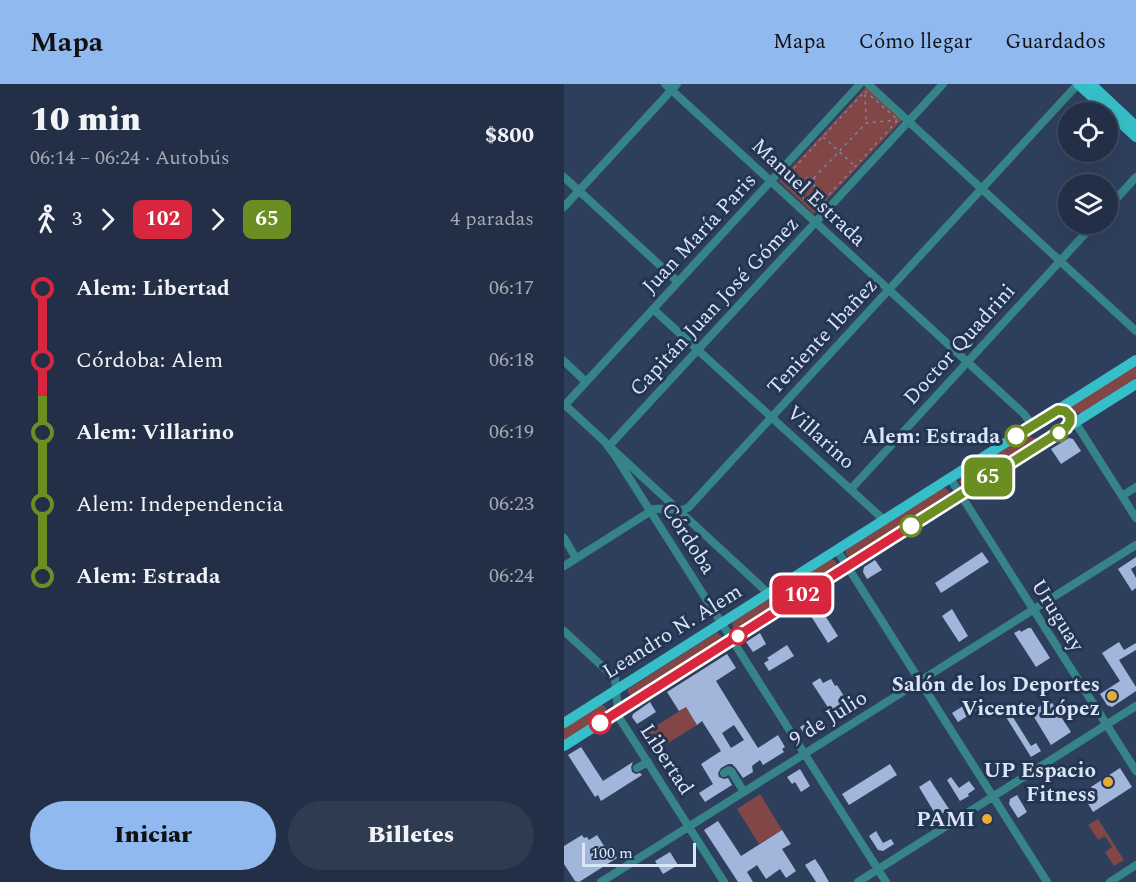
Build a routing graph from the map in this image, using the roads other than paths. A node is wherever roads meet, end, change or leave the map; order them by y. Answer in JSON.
{"nodes":[{"id":1,"x":943,"y":84,"type":"edge"},
{"id":2,"x":1078,"y":84,"type":"edge"},
{"id":3,"x":1090,"y":84,"type":"edge"},
{"id":4,"x":671,"y":86,"type":"edge"},
{"id":5,"x":865,"y":86,"type":"edge"},
{"id":6,"x":909,"y":121,"type":"junction"},
{"id":7,"x":1136,"y":126,"type":"edge"},
{"id":8,"x":1136,"y":137,"type":"edge"},
{"id":9,"x":564,"y":177,"type":"edge"},
{"id":10,"x":1136,"y":177,"type":"edge"},
{"id":11,"x":771,"y":181,"type":"junction"},
{"id":12,"x":982,"y":188,"type":"junction"},
{"id":13,"x":579,"y":191,"type":"junction"},
{"id":14,"x":1118,"y":197,"type":"edge"},
{"id":15,"x":564,"y":207,"type":"edge"},
{"id":16,"x":815,"y":222,"type":"junction"},
{"id":17,"x":1085,"y":234,"type":"edge"},
{"id":18,"x":1060,"y":260,"type":"junction"},
{"id":19,"x":678,"y":282,"type":"junction"},
{"id":20,"x":889,"y":290,"type":"junction"},
{"id":21,"x":653,"y":309,"type":"junction"},
{"id":22,"x":1136,"y":331,"type":"edge"},
{"id":23,"x":698,"y":350,"type":"junction"},
{"id":24,"x":1136,"y":360,"type":"edge"},
{"id":25,"x":564,"y":361,"type":"edge"},
{"id":26,"x":967,"y":362,"type":"junction"},
{"id":27,"x":586,"y":382,"type":"junction"},
{"id":28,"x":1136,"y":384,"type":"edge"},
{"id":29,"x":565,"y":406,"type":"edge"},
{"id":30,"x":1055,"y":411,"type":"junction"},
{"id":31,"x":772,"y":417,"type":"junction"},
{"id":32,"x":1071,"y":425,"type":"junction"},
{"id":33,"x":1032,"y":426,"type":"junction"},
{"id":34,"x":1053,"y":436,"type":"junction"},
{"id":35,"x":609,"y":446,"type":"junction"},
{"id":36,"x":950,"y":478,"type":"junction"},
{"id":37,"x":1136,"y":487,"type":"edge"},
{"id":38,"x":851,"y":489,"type":"junction"},
{"id":39,"x":960,"y":495,"type":"junction"},
{"id":40,"x":1122,"y":496,"type":"junction"},
{"id":41,"x":678,"y":510,"type":"junction"},
{"id":42,"x":651,"y":511,"type":"junction"},
{"id":43,"x":1136,"y":518,"type":"edge"},
{"id":44,"x":884,"y":520,"type":"junction"},
{"id":45,"x":564,"y":538,"type":"edge"},
{"id":46,"x":1136,"y":545,"type":"edge"},
{"id":47,"x":837,"y":550,"type":"junction"},
{"id":48,"x":576,"y":558,"type":"junction"},
{"id":49,"x":564,"y":566,"type":"edge"},
{"id":50,"x":847,"y":567,"type":"junction"},
{"id":51,"x":768,"y":593,"type":"junction"},
{"id":52,"x":1033,"y":610,"type":"junction"},
{"id":53,"x":722,"y":623,"type":"junction"},
{"id":54,"x":564,"y":631,"type":"edge"},
{"id":55,"x":732,"y":639,"type":"junction"},
{"id":56,"x":920,"y":681,"type":"junction"},
{"id":57,"x":617,"y":689,"type":"junction"},
{"id":58,"x":1136,"y":706,"type":"edge"},
{"id":59,"x":618,"y":712,"type":"junction"},
{"id":60,"x":564,"y":723,"type":"edge"},
{"id":61,"x":1107,"y":725,"type":"junction"},
{"id":62,"x":564,"y":746,"type":"edge"},
{"id":63,"x":805,"y":754,"type":"junction"},
{"id":64,"x":648,"y":762,"type":"junction"},
{"id":65,"x":637,"y":768,"type":"dead end"},
{"id":66,"x":1136,"y":771,"type":"edge"},
{"id":67,"x":724,"y":773,"type":"dead end"},
{"id":68,"x":744,"y":792,"type":"junction"},
{"id":69,"x":993,"y":797,"type":"junction"},
{"id":70,"x":689,"y":826,"type":"junction"},
{"id":71,"x":1136,"y":866,"type":"edge"},
{"id":72,"x":878,"y":869,"type":"junction"},
{"id":73,"x":601,"y":882,"type":"edge"},
{"id":74,"x":724,"y":882,"type":"edge"},
{"id":75,"x":858,"y":882,"type":"edge"},
{"id":76,"x":886,"y":882,"type":"edge"},
{"id":77,"x":1047,"y":882,"type":"edge"},
{"id":78,"x":1110,"y":882,"type":"edge"}],
"edges":[{"from":1,"to":6,"type":"street","name":"Capitán Juan José Gómez"},
{"from":2,"to":8,"type":"main road"},
{"from":2,"to":12,"type":"street","name":"Teniente Ibañez"},
{"from":3,"to":7,"type":"main road"},
{"from":4,"to":11,"type":"street","name":"Manuel Estrada"},
{"from":4,"to":13,"type":"street"},
{"from":5,"to":6,"type":"street"},
{"from":5,"to":11,"type":"street","name":"Juan María Paris"},
{"from":6,"to":12,"type":"street"},
{"from":6,"to":16,"type":"street","name":"Capitán Juan José Gómez"},
{"from":9,"to":13,"type":"street"},
{"from":10,"to":14,"type":"street"},
{"from":11,"to":16,"type":"street","name":"Manuel Estrada"},
{"from":11,"to":19,"type":"street","name":"Juan María Paris"},
{"from":12,"to":18,"type":"street"},
{"from":12,"to":20,"type":"street","name":"Teniente Ibañez"},
{"from":13,"to":15,"type":"street"},
{"from":13,"to":19,"type":"street"},
{"from":16,"to":20,"type":"street","name":"Manuel Estrada"},
{"from":16,"to":23,"type":"street","name":"Capitán Juan José Gómez"},
{"from":17,"to":18,"type":"street","name":"Doctor Quadrini"},
{"from":18,"to":22,"type":"street"},
{"from":18,"to":26,"type":"street","name":"Doctor Quadrini"},
{"from":19,"to":21,"type":"street","name":"Juan María Paris"},
{"from":20,"to":26,"type":"street","name":"Manuel Estrada"},
{"from":20,"to":31,"type":"street","name":"Teniente Ibañez"},
{"from":21,"to":23,"type":"street","name":"Villarino"},
{"from":21,"to":27,"type":"street","name":"Juan María Paris"},
{"from":23,"to":31,"type":"street","name":"Villarino"},
{"from":23,"to":35,"type":"street","name":"Capitán Juan José Gómez"},
{"from":24,"to":30,"type":"main road","name":"Leandro N. Alem"},
{"from":25,"to":27,"type":"street"},
{"from":26,"to":33,"type":"street","name":"Manuel Estrada"},
{"from":26,"to":38,"type":"street","name":"Doctor Quadrini"},
{"from":27,"to":29,"type":"street","name":"Juan María Paris"},
{"from":28,"to":32,"type":"main road","name":"Leandro N. Alem"},
{"from":29,"to":35,"type":"street","name":"Córdoba"},
{"from":30,"to":32,"type":"main road"},
{"from":30,"to":33,"type":"main road","name":"Leandro N. Alem"},
{"from":31,"to":38,"type":"street","name":"Villarino"},
{"from":31,"to":41,"type":"street","name":"Teniente Ibañez"},
{"from":32,"to":34,"type":"main road","name":"Leandro N. Alem"},
{"from":32,"to":40,"type":"street"},
{"from":33,"to":34,"type":"main road"},
{"from":33,"to":36,"type":"main road","name":"Leandro N. Alem"},
{"from":34,"to":39,"type":"main road","name":"Leandro N. Alem"},
{"from":35,"to":41,"type":"street"},
{"from":35,"to":42,"type":"street","name":"Córdoba"},
{"from":36,"to":39,"type":"street","name":"Uruguay"},
{"from":36,"to":44,"type":"main road","name":"Leandro N. Alem"},
{"from":37,"to":40,"type":"street"},
{"from":38,"to":44,"type":"street","name":"Villarino"},
{"from":39,"to":50,"type":"main road","name":"Leandro N. Alem"},
{"from":39,"to":52,"type":"street","name":"Uruguay"},
{"from":40,"to":43,"type":"street"},
{"from":41,"to":42,"type":"street"},
{"from":41,"to":51,"type":"street"},
{"from":42,"to":48,"type":"street"},
{"from":42,"to":53,"type":"street","name":"Córdoba"},
{"from":44,"to":47,"type":"main road","name":"Leandro N. Alem"},
{"from":45,"to":48,"type":"street"},
{"from":46,"to":52,"type":"street","name":"9 de Julio"},
{"from":47,"to":50,"type":"street"},
{"from":47,"to":51,"type":"main road","name":"Leandro N. Alem"},
{"from":48,"to":49,"type":"street"},
{"from":50,"to":55,"type":"main road","name":"Leandro N. Alem"},
{"from":50,"to":56,"type":"street"},
{"from":51,"to":53,"type":"main road","name":"Leandro N. Alem"},
{"from":52,"to":56,"type":"street","name":"9 de Julio"},
{"from":52,"to":61,"type":"street","name":"Uruguay"},
{"from":53,"to":55,"type":"street","name":"Córdoba"},
{"from":53,"to":57,"type":"main road","name":"Leandro N. Alem"},
{"from":54,"to":57,"type":"street"},
{"from":55,"to":59,"type":"main road","name":"Leandro N. Alem"},
{"from":55,"to":63,"type":"street","name":"Córdoba"},
{"from":56,"to":63,"type":"street","name":"9 de Julio"},
{"from":56,"to":69,"type":"street"},
{"from":57,"to":59,"type":"street","name":"Libertad"},
{"from":57,"to":60,"type":"main road","name":"Leandro N. Alem"},
{"from":58,"to":61,"type":"street"},
{"from":59,"to":62,"type":"main road","name":"Leandro N. Alem"},
{"from":59,"to":64,"type":"street","name":"Libertad"},
{"from":61,"to":66,"type":"street","name":"Uruguay"},
{"from":61,"to":69,"type":"street"},
{"from":63,"to":68,"type":"street","name":"9 de Julio"},
{"from":63,"to":72,"type":"street","name":"Córdoba"},
{"from":64,"to":65,"type":"street"},
{"from":64,"to":70,"type":"street","name":"Libertad"},
{"from":67,"to":68,"type":"street"},
{"from":68,"to":70,"type":"street","name":"9 de Julio"},
{"from":69,"to":72,"type":"street"},
{"from":69,"to":77,"type":"street"},
{"from":70,"to":73,"type":"street","name":"9 de Julio"},
{"from":70,"to":74,"type":"street","name":"Libertad"},
{"from":71,"to":78,"type":"street"},
{"from":72,"to":75,"type":"street"},
{"from":72,"to":76,"type":"street","name":"Córdoba"}]}
